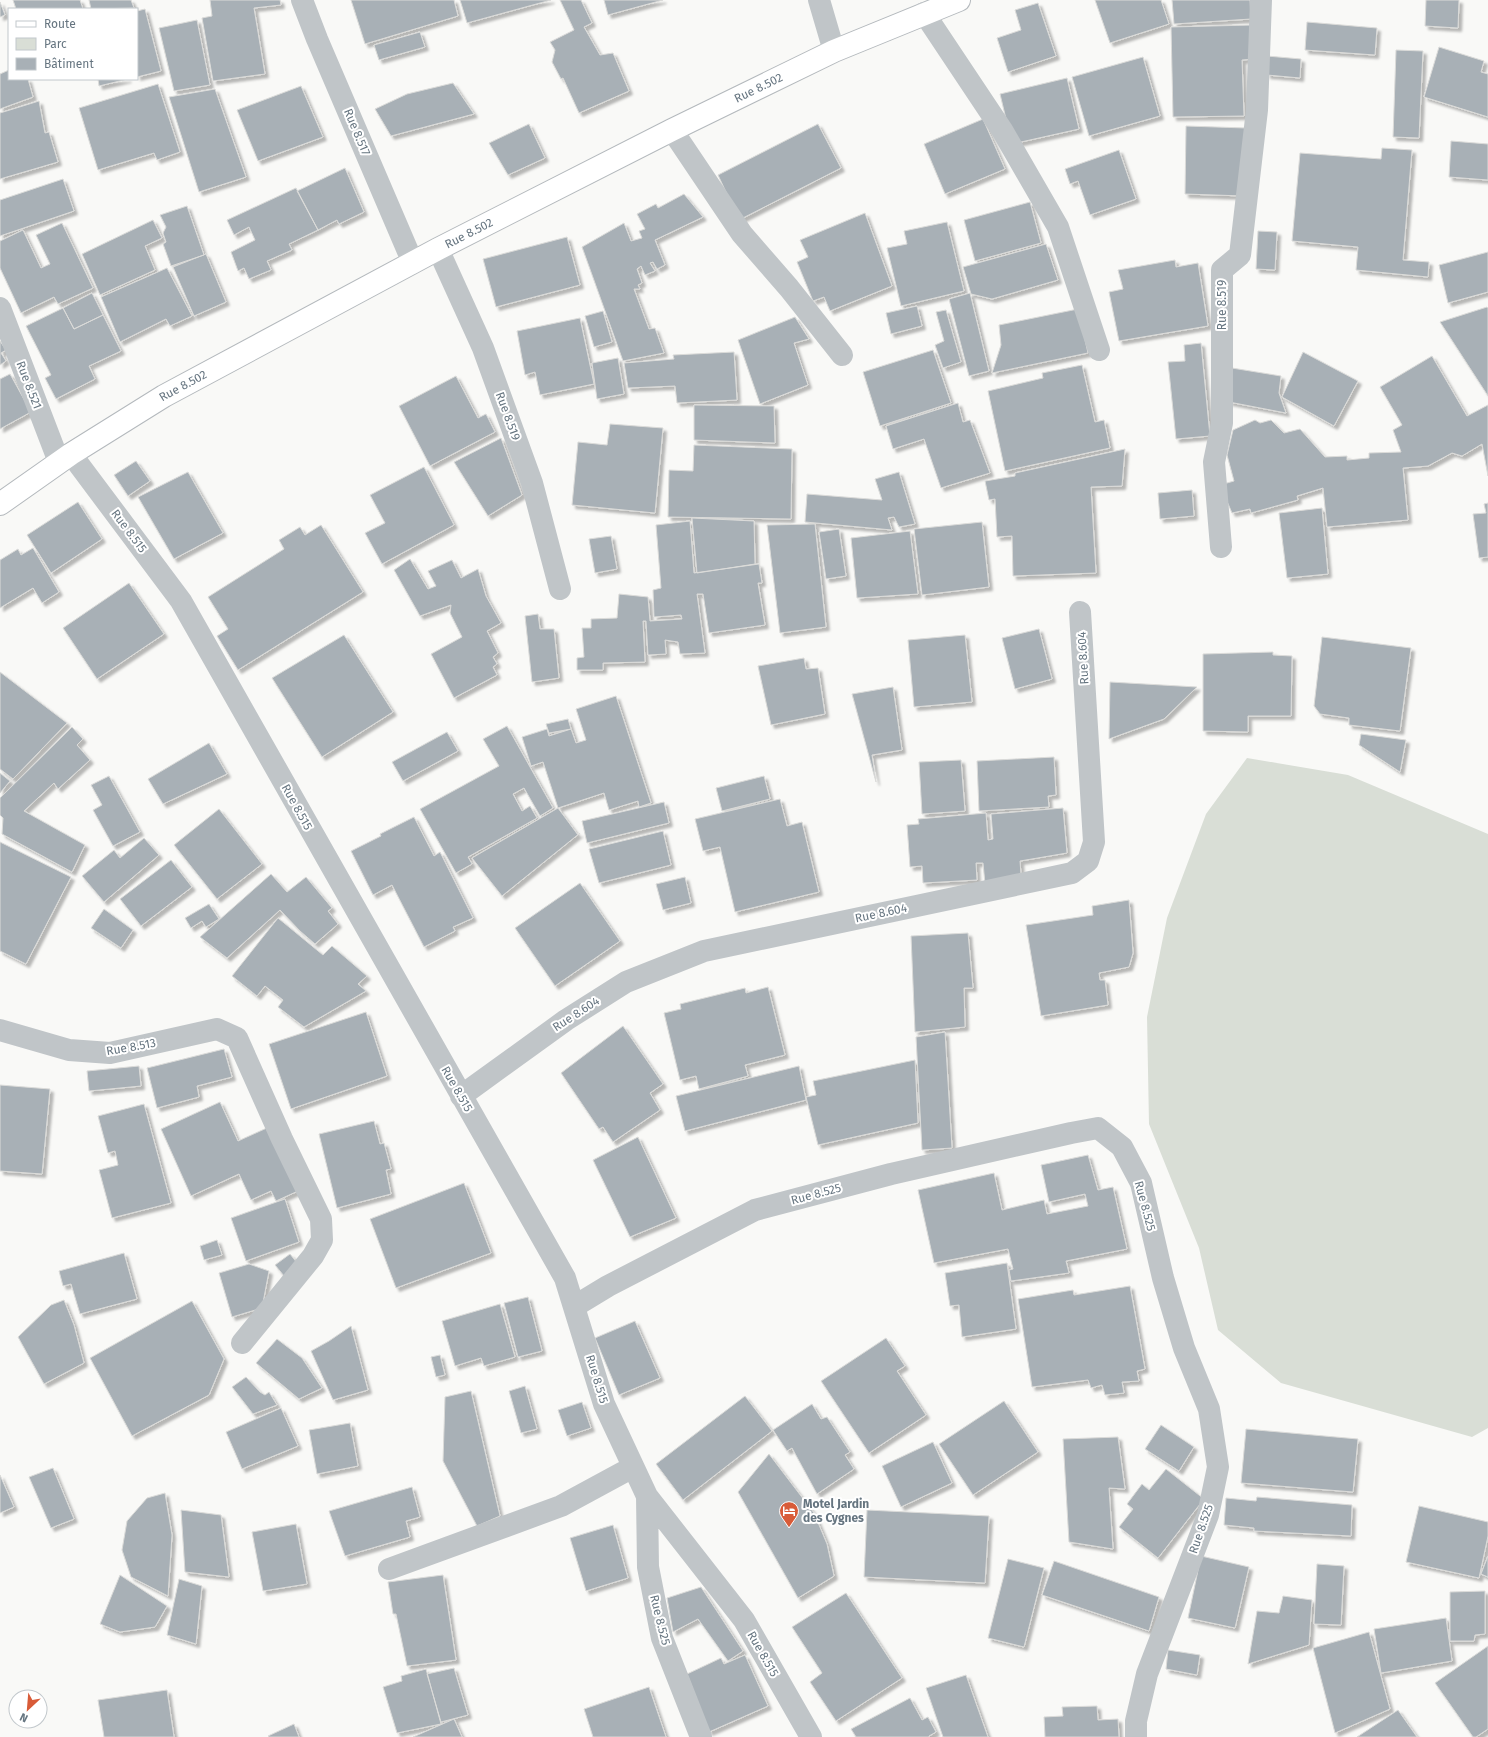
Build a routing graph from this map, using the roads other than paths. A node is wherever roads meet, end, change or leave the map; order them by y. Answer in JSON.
{"nodes":[{"id":1,"x":302,"y":0,"type":"edge"},
{"id":2,"x":819,"y":0,"type":"edge"},
{"id":3,"x":959,"y":0,"type":"edge"},
{"id":4,"x":1261,"y":0,"type":"edge"},
{"id":5,"x":924,"y":13,"type":"junction"},
{"id":6,"x":834,"y":51,"type":"junction"},
{"id":7,"x":672,"y":130,"type":"junction"},
{"id":8,"x":438,"y":249,"type":"junction"},
{"id":9,"x":413,"y":263,"type":"junction"},
{"id":10,"x":0,"y":308,"type":"edge"},
{"id":11,"x":1099,"y":350,"type":"dead end"},
{"id":12,"x":842,"y":355,"type":"dead end"},
{"id":13,"x":65,"y":458,"type":"junction"},
{"id":14,"x":0,"y":504,"type":"edge"},
{"id":15,"x":1221,"y":547,"type":"dead end"},
{"id":16,"x":560,"y":589,"type":"dead end"},
{"id":17,"x":1080,"y":612,"type":"dead end"},
{"id":18,"x":0,"y":1030,"type":"edge"},
{"id":19,"x":461,"y":1096,"type":"junction"},
{"id":20,"x":575,"y":1306,"type":"junction"},
{"id":21,"x":242,"y":1343,"type":"dead end"},
{"id":22,"x":633,"y":1467,"type":"junction"},
{"id":23,"x":647,"y":1496,"type":"junction"},
{"id":24,"x":389,"y":1569,"type":"dead end"},
{"id":25,"x":701,"y":1737,"type":"edge"},
{"id":26,"x":811,"y":1737,"type":"edge"},
{"id":27,"x":1136,"y":1737,"type":"edge"}],
"edges":[{"from":1,"to":9,"type":"street","name":"Rue 8.517"},
{"from":2,"to":6,"type":"street"},
{"from":3,"to":5,"type":"main road","name":"Rue 8.502"},
{"from":4,"to":15,"type":"street","name":"Rue 8.519"},
{"from":5,"to":6,"type":"main road","name":"Rue 8.502"},
{"from":5,"to":11,"type":"street"},
{"from":6,"to":7,"type":"main road","name":"Rue 8.502"},
{"from":7,"to":8,"type":"main road","name":"Rue 8.502"},
{"from":7,"to":12,"type":"street"},
{"from":8,"to":9,"type":"main road","name":"Rue 8.502"},
{"from":8,"to":16,"type":"street","name":"Rue 8.519"},
{"from":9,"to":13,"type":"main road","name":"Rue 8.502"},
{"from":10,"to":13,"type":"street","name":"Rue 8.521"},
{"from":13,"to":14,"type":"main road","name":"Rue 8.502"},
{"from":13,"to":19,"type":"street","name":"Rue 8.515"},
{"from":17,"to":19,"type":"street","name":"Rue 8.604"},
{"from":18,"to":21,"type":"street","name":"Rue 8.513"},
{"from":19,"to":20,"type":"street","name":"Rue 8.515"},
{"from":20,"to":22,"type":"street","name":"Rue 8.515"},
{"from":20,"to":27,"type":"street","name":"Rue 8.525"},
{"from":22,"to":23,"type":"street","name":"Rue 8.515"},
{"from":22,"to":24,"type":"street"},
{"from":23,"to":25,"type":"street","name":"Rue 8.525"},
{"from":23,"to":26,"type":"street","name":"Rue 8.515"}]}
